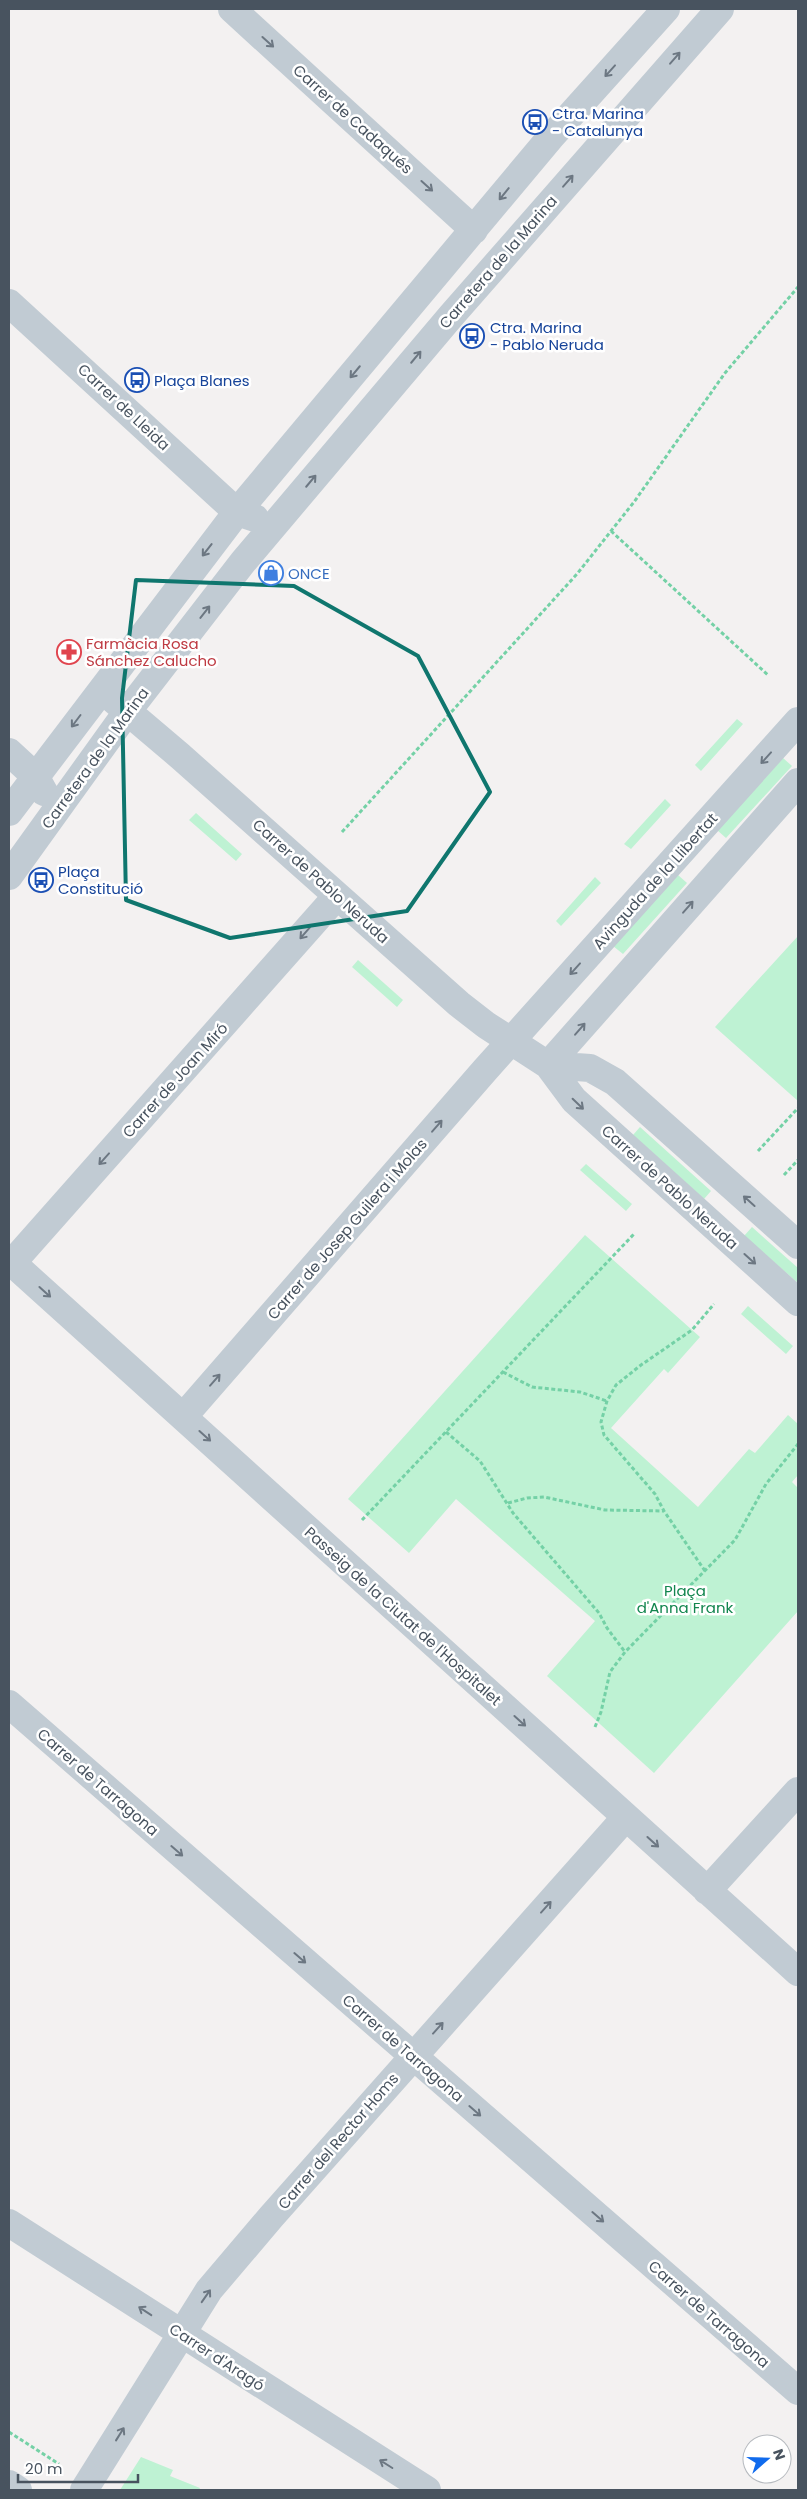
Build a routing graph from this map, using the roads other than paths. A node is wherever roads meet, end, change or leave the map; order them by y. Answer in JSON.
{"nodes":[{"id":1,"x":232,"y":9,"type":"edge"},
{"id":2,"x":667,"y":9,"type":"edge"},
{"id":3,"x":708,"y":9,"type":"edge"},
{"id":4,"x":720,"y":9,"type":"edge"},
{"id":5,"x":474,"y":230,"type":"junction"},
{"id":6,"x":9,"y":303,"type":"edge"},
{"id":7,"x":237,"y":512,"type":"junction"},
{"id":8,"x":280,"y":518,"type":"junction"},
{"id":9,"x":243,"y":562,"type":"junction"},
{"id":10,"x":100,"y":689,"type":"junction"},
{"id":11,"x":127,"y":712,"type":"junction"},
{"id":12,"x":798,"y":721,"type":"edge"},
{"id":13,"x":9,"y":752,"type":"edge"},
{"id":14,"x":35,"y":776,"type":"junction"},
{"id":15,"x":798,"y":782,"type":"edge"},
{"id":16,"x":9,"y":812,"type":"edge"},
{"id":17,"x":38,"y":835,"type":"junction"},
{"id":18,"x":9,"y":876,"type":"edge"},
{"id":19,"x":337,"y":896,"type":"junction"},
{"id":20,"x":511,"y":1040,"type":"junction"},
{"id":21,"x":548,"y":1065,"type":"junction"},
{"id":22,"x":798,"y":1245,"type":"edge"},
{"id":23,"x":10,"y":1261,"type":"edge"},
{"id":24,"x":798,"y":1302,"type":"edge"},
{"id":25,"x":183,"y":1417,"type":"junction"},
{"id":26,"x":9,"y":1704,"type":"edge"},
{"id":27,"x":798,"y":1791,"type":"edge"},
{"id":28,"x":626,"y":1817,"type":"junction"},
{"id":29,"x":707,"y":1891,"type":"junction"},
{"id":30,"x":798,"y":1972,"type":"edge"},
{"id":31,"x":413,"y":2056,"type":"junction"},
{"id":32,"x":9,"y":2223,"type":"edge"},
{"id":33,"x":181,"y":2335,"type":"junction"},
{"id":34,"x":798,"y":2391,"type":"edge"},
{"id":35,"x":9,"y":2484,"type":"edge"},
{"id":36,"x":18,"y":2490,"type":"edge"},
{"id":37,"x":84,"y":2490,"type":"edge"},
{"id":38,"x":427,"y":2490,"type":"edge"}],
"edges":[{"from":1,"to":5,"type":"street","name":"Carrer de Cadaqués","one_way":true},
{"from":2,"to":3,"type":"street"},
{"from":2,"to":5,"type":"street","one_way":true},
{"from":8,"to":4,"type":"street","name":"Carretera de la Marina","one_way":true},
{"from":5,"to":7,"type":"street","one_way":true},
{"from":6,"to":7,"type":"street","name":"Carrer de Lleida"},
{"from":7,"to":8,"type":"street"},
{"from":7,"to":9,"type":"street","name":"Carretera de la Marina"},
{"from":7,"to":10,"type":"street","one_way":true},
{"from":8,"to":9,"type":"street","name":"Carretera de la Marina"},
{"from":11,"to":9,"type":"street","name":"Carretera de la Marina","one_way":true},
{"from":10,"to":11,"type":"street","name":"Carrer de Pablo Neruda"},
{"from":10,"to":14,"type":"street","one_way":true},
{"from":11,"to":17,"type":"street","name":"Carretera de la Marina"},
{"from":11,"to":19,"type":"street","name":"Carrer de Pablo Neruda"},
{"from":12,"to":20,"type":"street","name":"Avinguda de la Llibertat","one_way":true},
{"from":13,"to":14,"type":"street"},
{"from":14,"to":16,"type":"street"},
{"from":14,"to":17,"type":"street","name":"Carretera de la Marina"},
{"from":21,"to":15,"type":"street","one_way":true},
{"from":17,"to":18,"type":"street","name":"Carretera de la Marina"},
{"from":19,"to":20,"type":"street","name":"Carrer de Pablo Neruda"},
{"from":19,"to":23,"type":"street","name":"Carrer de Joan Miró","one_way":true},
{"from":20,"to":21,"type":"street","name":"Carrer de Pablo Neruda"},
{"from":25,"to":20,"type":"street","name":"Carrer de Josep Guilera i Molas","one_way":true},
{"from":22,"to":21,"type":"street","name":"Carrer de Pablo Neruda","one_way":true},
{"from":21,"to":24,"type":"street","name":"Carrer de Pablo Neruda","one_way":true},
{"from":23,"to":25,"type":"street","name":"Passeig de la Ciutat de l'Hospitalet","one_way":true},
{"from":25,"to":28,"type":"street","name":"Passeig de la Ciutat de l'Hospitalet","one_way":true},
{"from":26,"to":31,"type":"street","name":"Carrer de Tarragona","one_way":true},
{"from":27,"to":29,"type":"street"},
{"from":28,"to":29,"type":"street","name":"Passeig de la Ciutat de l'Hospitalet","one_way":true},
{"from":31,"to":28,"type":"street","name":"Carrer del Rector Homs","one_way":true},
{"from":29,"to":30,"type":"street","name":"Passeig de la Ciutat de l'Hospitalet"},
{"from":33,"to":31,"type":"street","name":"Carrer del Rector Homs","one_way":true},
{"from":31,"to":34,"type":"street","name":"Carrer de Tarragona","one_way":true},
{"from":33,"to":32,"type":"street","name":"Carrer d'Aragó","one_way":true},
{"from":37,"to":33,"type":"street","name":"Carrer del Rector Homs","one_way":true},
{"from":38,"to":33,"type":"street","name":"Carrer d'Aragó","one_way":true},
{"from":35,"to":36,"type":"street"}]}
